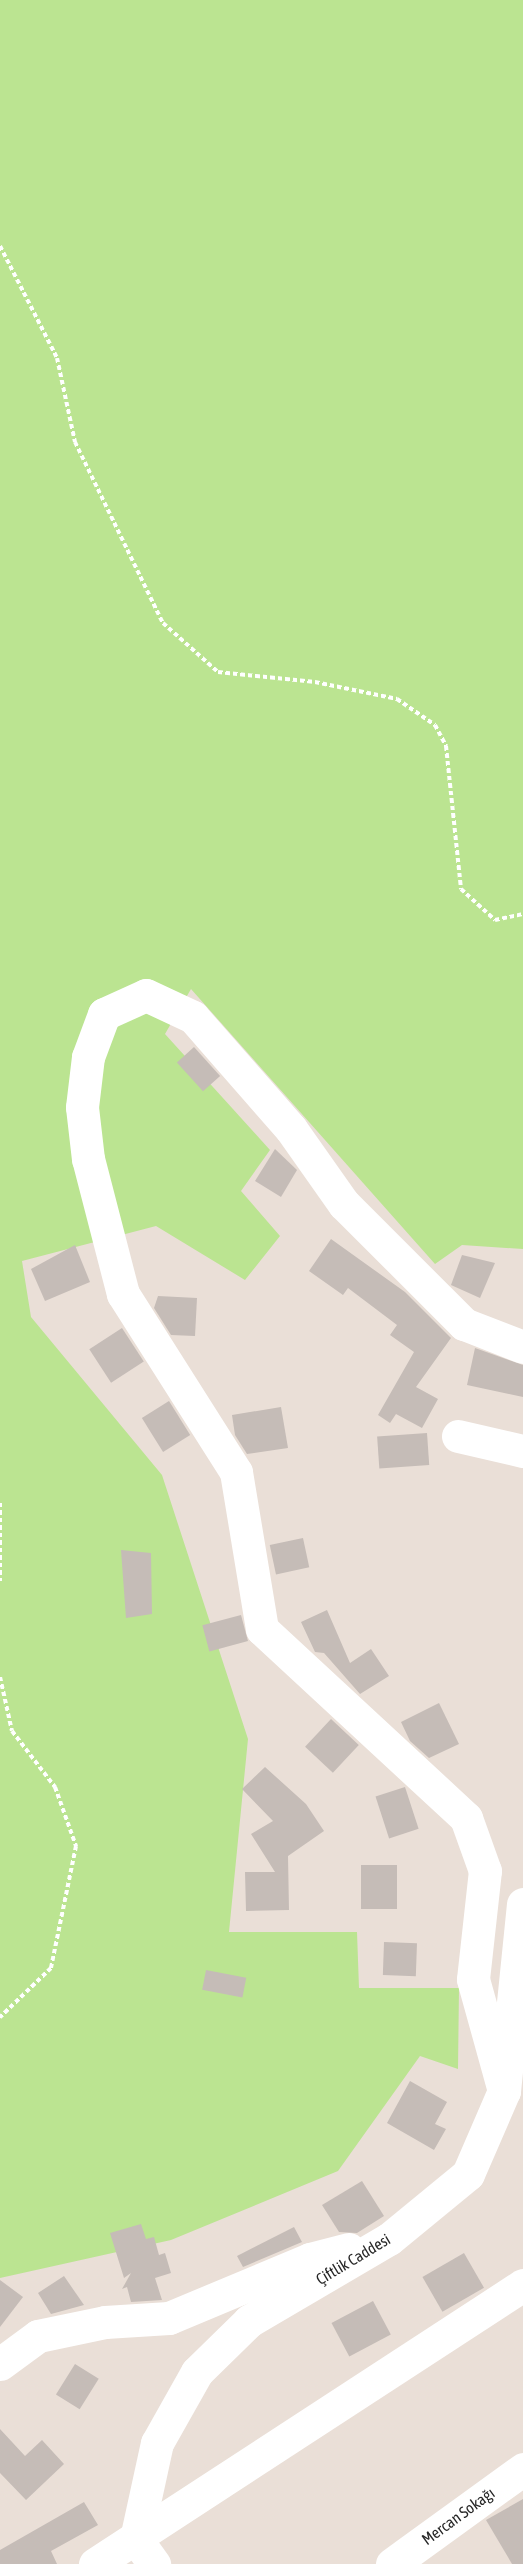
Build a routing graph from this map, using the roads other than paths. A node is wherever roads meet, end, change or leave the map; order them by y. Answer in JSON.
{"nodes":[{"id":1,"x":523,"y":1347,"type":"edge"},
{"id":2,"x":458,"y":1436,"type":"dead end"},
{"id":3,"x":523,"y":1451,"type":"edge"},
{"id":4,"x":523,"y":1904,"type":"edge"},
{"id":5,"x":504,"y":2091,"type":"junction"},
{"id":6,"x":389,"y":2239,"type":"junction"},
{"id":7,"x":523,"y":2285,"type":"edge"},
{"id":8,"x":0,"y":2364,"type":"edge"},
{"id":9,"x":523,"y":2469,"type":"edge"},
{"id":10,"x":145,"y":2552,"type":"edge"},
{"id":11,"x":95,"y":2564,"type":"edge"},
{"id":12,"x":392,"y":2564,"type":"edge"}],
"edges":[{"from":1,"to":5,"type":"street"},
{"from":2,"to":3,"type":"street"},
{"from":4,"to":5,"type":"street","name":"Çiftlik Caddesi"},
{"from":5,"to":6,"type":"street","name":"Çiftlik Caddesi"},
{"from":6,"to":8,"type":"street"},
{"from":6,"to":10,"type":"street","name":"Çiftlik Caddesi"},
{"from":7,"to":10,"type":"street"},
{"from":9,"to":12,"type":"street","name":"Mercan Sokağı"},
{"from":10,"to":11,"type":"street"}]}
